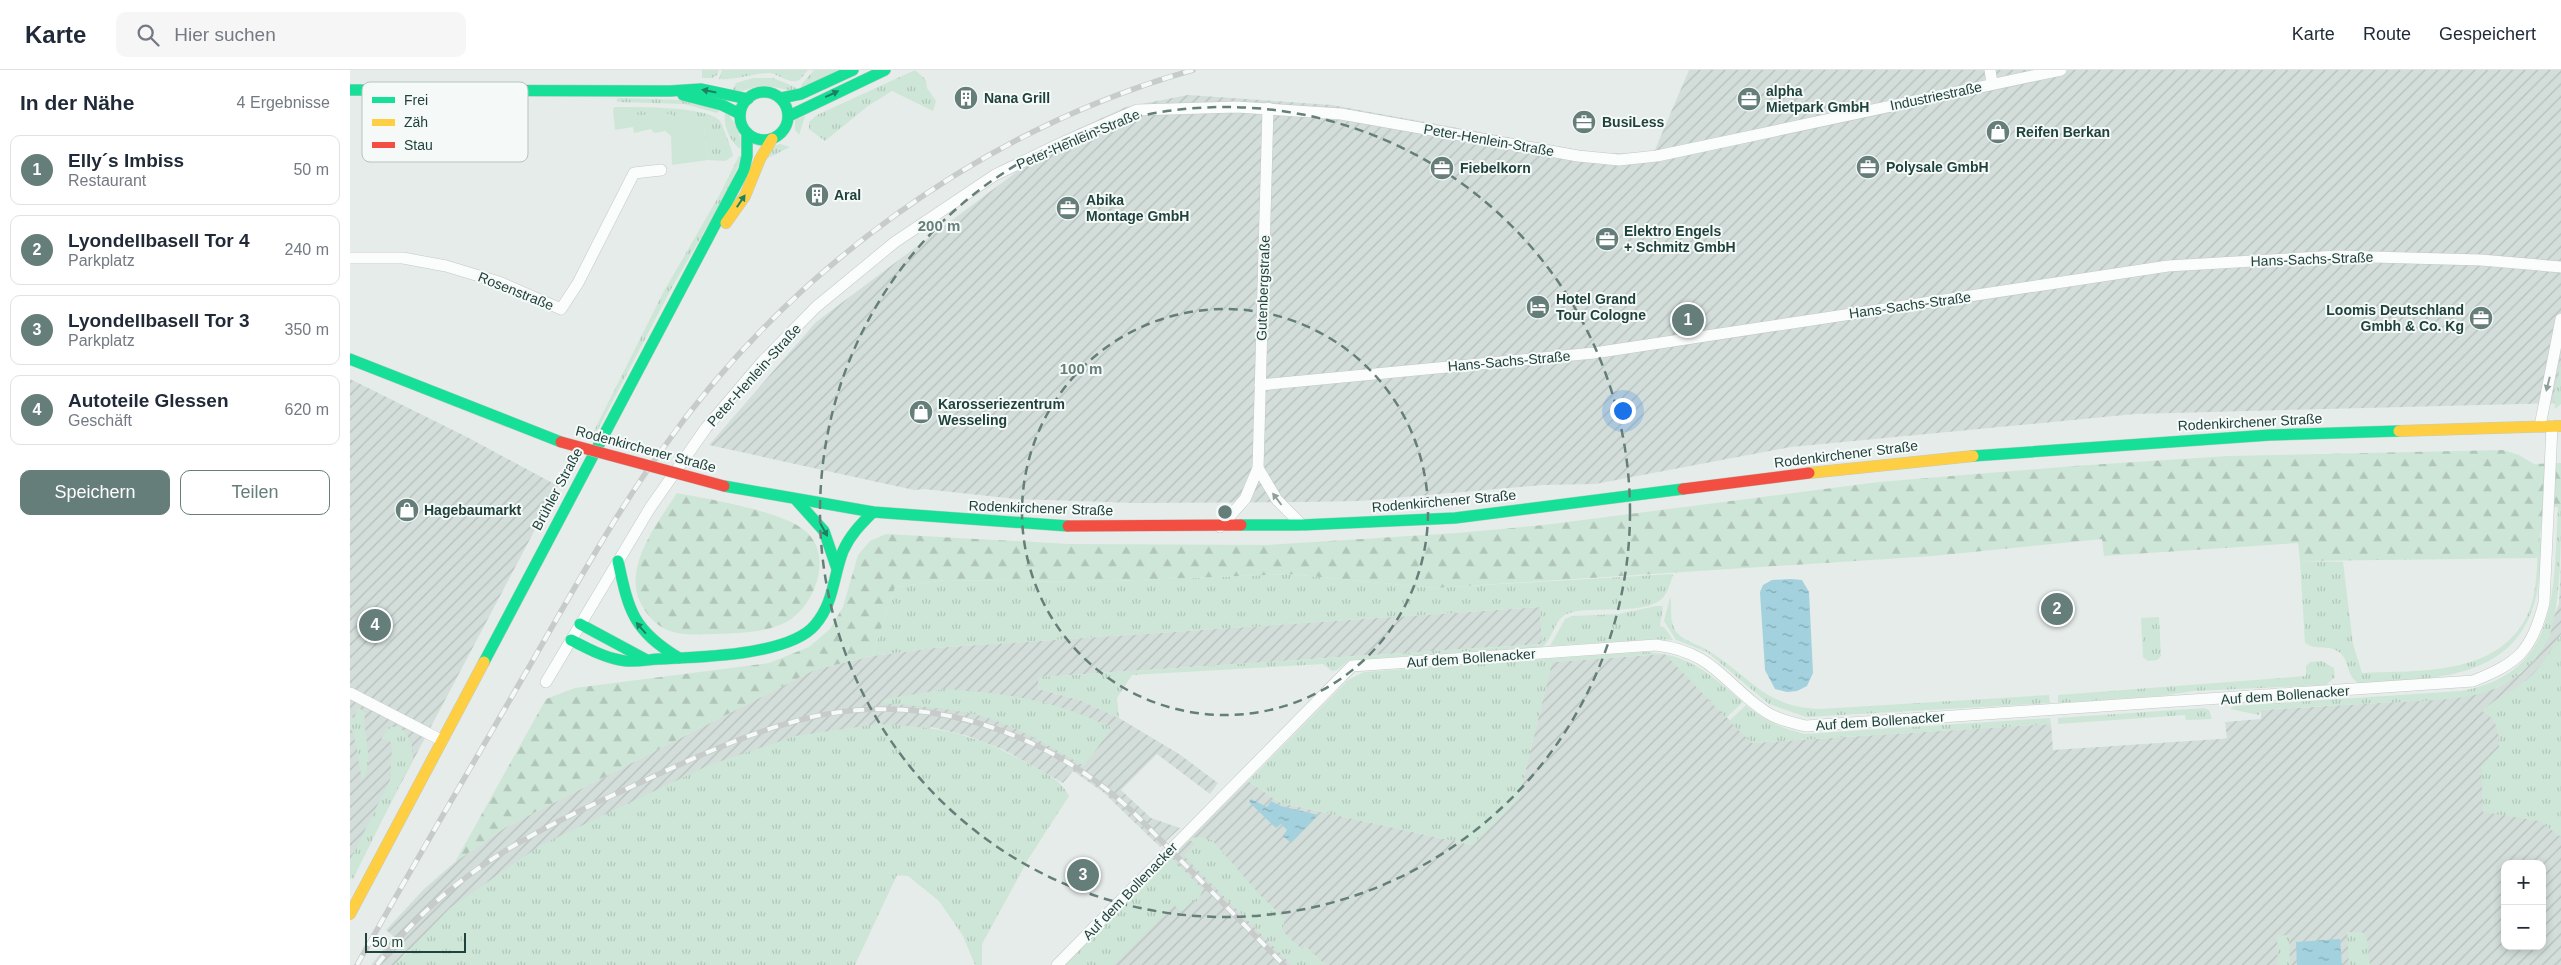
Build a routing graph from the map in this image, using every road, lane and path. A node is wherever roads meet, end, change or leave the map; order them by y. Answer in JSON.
{"nodes":[{"id":1,"x":853,"y":70,"type":"edge"},
{"id":2,"x":884,"y":70,"type":"edge"},
{"id":3,"x":1990,"y":70,"type":"edge"},
{"id":4,"x":2061,"y":70,"type":"edge"},
{"id":5,"x":1992,"y":83,"type":"junction"},
{"id":6,"x":528,"y":91,"type":"edge"},
{"id":7,"x":670,"y":91,"type":"junction"},
{"id":8,"x":748,"y":98,"type":"junction"},
{"id":9,"x":780,"y":98,"type":"junction"},
{"id":10,"x":1268,"y":108,"type":"junction"},
{"id":11,"x":1870,"y":110,"type":"joint"},
{"id":12,"x":740,"y":114,"type":"junction"},
{"id":13,"x":789,"y":116,"type":"junction"},
{"id":14,"x":747,"y":133,"type":"junction"},
{"id":15,"x":772,"y":139,"type":"junction"},
{"id":16,"x":661,"y":170,"type":"dead end"},
{"id":17,"x":701,"y":254,"type":"junction"},
{"id":18,"x":350,"y":258,"type":"edge"},
{"id":19,"x":2561,"y":267,"type":"edge"},
{"id":20,"x":2561,"y":319,"type":"edge"},
{"id":21,"x":350,"y":359,"type":"edge"},
{"id":22,"x":1260,"y":385,"type":"junction"},
{"id":23,"x":2540,"y":426,"type":"junction"},
{"id":24,"x":2557,"y":426,"type":"edge"},
{"id":25,"x":1258,"y":468,"type":"junction"},
{"id":26,"x":797,"y":500,"type":"junction"},
{"id":27,"x":873,"y":512,"type":"junction"},
{"id":28,"x":1302,"y":525,"type":"junction"},
{"id":29,"x":1220,"y":527,"type":"junction"},
{"id":30,"x":618,"y":561,"type":"junction"},
{"id":31,"x":837,"y":569,"type":"junction"},
{"id":32,"x":580,"y":624,"type":"junction"},
{"id":33,"x":571,"y":640,"type":"junction"},
{"id":34,"x":679,"y":658,"type":"junction"},
{"id":35,"x":645,"y":659,"type":"junction"},
{"id":36,"x":546,"y":682,"type":"dead end"},
{"id":37,"x":350,"y":693,"type":"edge"},
{"id":38,"x":441,"y":740,"type":"junction"},
{"id":39,"x":350,"y":914,"type":"edge"},
{"id":40,"x":1057,"y":965,"type":"edge"}],
"edges":[{"from":1,"to":9,"type":"main road"},
{"from":13,"to":2,"type":"main road","one_way":true},
{"from":3,"to":5,"type":"street"},
{"from":4,"to":5,"type":"street","name":"Industriestraße"},
{"from":5,"to":11,"type":"street","name":"Industriestraße"},
{"from":6,"to":7,"type":"main road"},
{"from":8,"to":7,"type":"main road","one_way":true},
{"from":7,"to":12,"type":"main road"},
{"from":8,"to":9,"type":"main road"},
{"from":8,"to":12,"type":"main road"},
{"from":9,"to":13,"type":"main road"},
{"from":10,"to":11,"type":"street","name":"Peter-Henlein-Straße"},
{"from":10,"to":22,"type":"street","name":"Gutenbergstraße"},
{"from":10,"to":30,"type":"street","name":"Peter-Henlein-Straße"},
{"from":12,"to":14,"type":"main road"},
{"from":13,"to":15,"type":"main road"},
{"from":14,"to":15,"type":"main road"},
{"from":14,"to":17,"type":"main road","name":"Brühler Straße"},
{"from":17,"to":15,"type":"main road","name":"Brühler Straße","one_way":true},
{"from":16,"to":18,"type":"street","name":"Rosenstraße"},
{"from":17,"to":38,"type":"main road","name":"Brühler Straße"},
{"from":19,"to":22,"type":"street","name":"Hans-Sachs-Straße"},
{"from":20,"to":23,"type":"street","one_way":true},
{"from":21,"to":26,"type":"main road","name":"Rodenkirchener Straße","bridge":true},
{"from":22,"to":25,"type":"street","name":"Gutenbergstraße"},
{"from":23,"to":24,"type":"main road","name":"Rodenkirchener Straße"},
{"from":23,"to":28,"type":"main road","name":"Rodenkirchener Straße"},
{"from":24,"to":40,"type":"street","name":"Auf dem Bollenacker"},
{"from":28,"to":25,"type":"street","one_way":true},
{"from":25,"to":29,"type":"street"},
{"from":26,"to":27,"type":"main road","name":"Rodenkirchener Straße"},
{"from":26,"to":31,"type":"main road","one_way":true},
{"from":27,"to":29,"type":"main road","name":"Rodenkirchener Straße"},
{"from":27,"to":31,"type":"main road"},
{"from":28,"to":29,"type":"main road","name":"Rodenkirchener Straße"},
{"from":30,"to":32,"type":"street","name":"Peter-Henlein-Straße"},
{"from":34,"to":30,"type":"main road","one_way":true},
{"from":31,"to":34,"type":"main road"},
{"from":32,"to":33,"type":"street","name":"Peter-Henlein-Straße"},
{"from":32,"to":35,"type":"main road"},
{"from":33,"to":35,"type":"main road"},
{"from":33,"to":36,"type":"street","name":"Peter-Henlein-Straße"},
{"from":34,"to":35,"type":"main road"},
{"from":37,"to":38,"type":"street"},
{"from":38,"to":39,"type":"main road","name":"Brühler Straße"}]}
